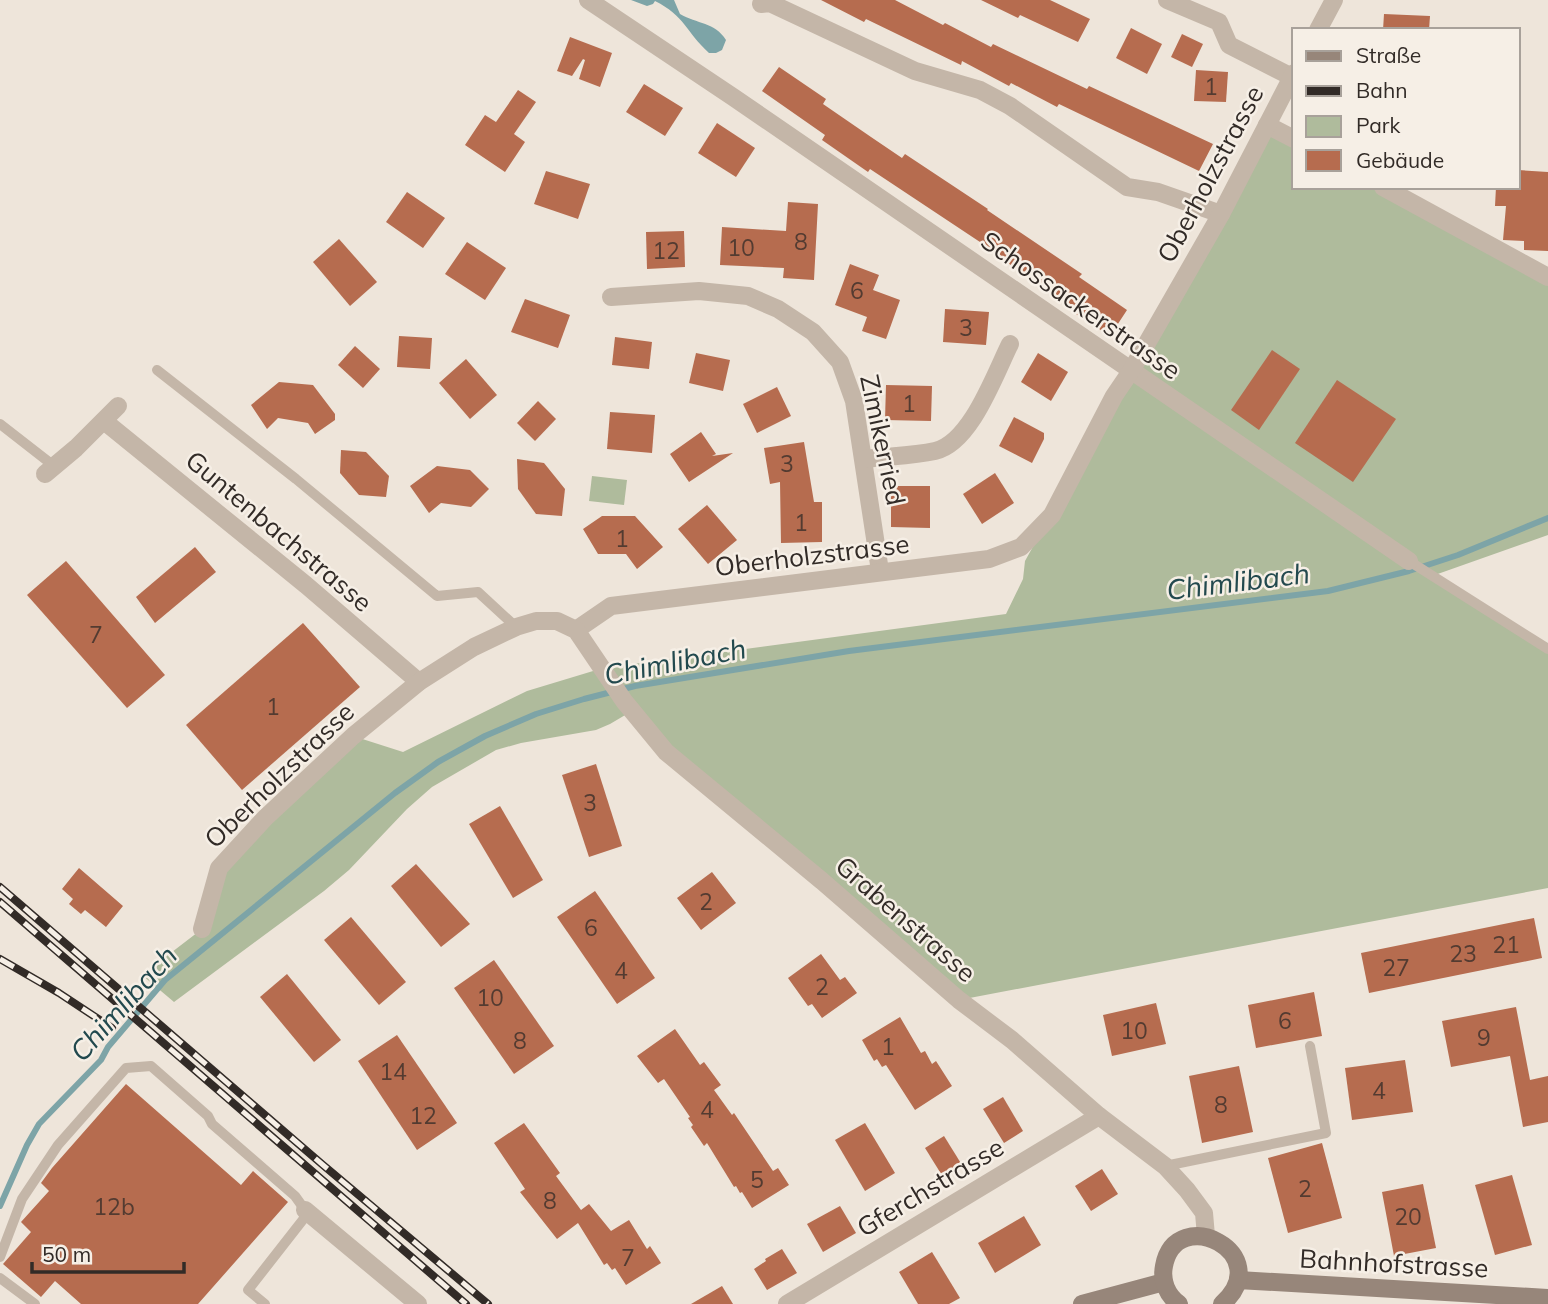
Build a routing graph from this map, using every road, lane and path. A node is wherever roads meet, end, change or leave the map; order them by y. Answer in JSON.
{"nodes":[{"id":1,"x":588,"y":0,"type":"edge"},
{"id":2,"x":1167,"y":0,"type":"edge"},
{"id":3,"x":1334,"y":0,"type":"edge"},
{"id":4,"x":761,"y":4,"type":"dead end"},
{"id":5,"x":1319,"y":28,"type":"edge"},
{"id":6,"x":1292,"y":75,"type":"edge"},
{"id":7,"x":1292,"y":77,"type":"edge"},
{"id":8,"x":1267,"y":125,"type":"junction"},
{"id":9,"x":1292,"y":138,"type":"edge"},
{"id":10,"x":1387,"y":189,"type":"edge"},
{"id":11,"x":1221,"y":214,"type":"junction"},
{"id":12,"x":1548,"y":277,"type":"edge"},
{"id":13,"x":611,"y":297,"type":"dead end"},
{"id":14,"x":1010,"y":344,"type":"dead end"},
{"id":15,"x":157,"y":370,"type":"dead end"},
{"id":16,"x":1130,"y":371,"type":"junction"},
{"id":17,"x":118,"y":406,"type":"dead end"},
{"id":18,"x":104,"y":421,"type":"junction"},
{"id":19,"x":0,"y":424,"type":"edge"},
{"id":20,"x":865,"y":459,"type":"junction"},
{"id":21,"x":49,"y":470,"type":"joint"},
{"id":22,"x":1409,"y":561,"type":"joint"},
{"id":23,"x":880,"y":571,"type":"junction"},
{"id":24,"x":516,"y":627,"type":"junction"},
{"id":25,"x":576,"y":630,"type":"junction"},
{"id":26,"x":1548,"y":649,"type":"edge"},
{"id":27,"x":419,"y":682,"type":"junction"},
{"id":28,"x":202,"y":929,"type":"dead end"},
{"id":29,"x":1310,"y":1046,"type":"dead end"},
{"id":30,"x":1100,"y":1116,"type":"junction"},
{"id":31,"x":1165,"y":1166,"type":"junction"},
{"id":32,"x":307,"y":1211,"type":"junction"},
{"id":33,"x":1206,"y":1236,"type":"junction"},
{"id":34,"x":0,"y":1257,"type":"edge"},
{"id":35,"x":0,"y":1278,"type":"edge"},
{"id":36,"x":1238,"y":1280,"type":"junction"},
{"id":37,"x":1164,"y":1282,"type":"junction"},
{"id":38,"x":1548,"y":1298,"type":"edge"},
{"id":39,"x":35,"y":1304,"type":"edge"},
{"id":40,"x":265,"y":1304,"type":"edge"},
{"id":41,"x":418,"y":1304,"type":"edge"},
{"id":42,"x":787,"y":1304,"type":"edge"},
{"id":43,"x":1082,"y":1304,"type":"edge"},
{"id":44,"x":1179,"y":1304,"type":"edge"},
{"id":45,"x":1222,"y":1304,"type":"edge"}],
"edges":[{"from":1,"to":16,"type":"street","name":"Schossackerstrasse"},
{"from":2,"to":6,"type":"street"},
{"from":3,"to":5,"type":"street"},
{"from":4,"to":11,"type":"street"},
{"from":7,"to":8,"type":"street","name":"Oberholzstrasse"},
{"from":8,"to":9,"type":"street"},
{"from":8,"to":11,"type":"street","name":"Oberholzstrasse"},
{"from":10,"to":12,"type":"street"},
{"from":11,"to":16,"type":"street","name":"Oberholzstrasse"},
{"from":13,"to":20,"type":"street","name":"Zimikerried"},
{"from":14,"to":20,"type":"street"},
{"from":15,"to":24,"type":"lane"},
{"from":16,"to":22,"type":"street","name":"Schossackerstrasse"},
{"from":16,"to":23,"type":"street","name":"Oberholzstrasse"},
{"from":17,"to":18,"type":"street"},
{"from":18,"to":21,"type":"street"},
{"from":18,"to":27,"type":"street","name":"Guntenbachstrasse"},
{"from":19,"to":21,"type":"lane"},
{"from":20,"to":23,"type":"street","name":"Zimikerried"},
{"from":22,"to":26,"type":"lane","name":"Schossackerstrasse"},
{"from":23,"to":25,"type":"street","name":"Oberholzstrasse"},
{"from":24,"to":25,"type":"street","name":"Oberholzstrasse"},
{"from":24,"to":27,"type":"street","name":"Oberholzstrasse"},
{"from":25,"to":30,"type":"street","name":"Grabenstrasse"},
{"from":27,"to":28,"type":"street","name":"Oberholzstrasse"},
{"from":29,"to":31,"type":"lane"},
{"from":30,"to":31,"type":"street","name":"Grabenstrasse"},
{"from":30,"to":42,"type":"street","name":"Gferchstrasse"},
{"from":31,"to":33,"type":"street","name":"Grabenstrasse"},
{"from":32,"to":34,"type":"lane"},
{"from":32,"to":40,"type":"lane"},
{"from":32,"to":41,"type":"street"},
{"from":33,"to":36,"type":"main road"},
{"from":33,"to":37,"type":"main road"},
{"from":35,"to":39,"type":"lane"},
{"from":36,"to":38,"type":"main road","name":"Bahnhofstrasse"},
{"from":36,"to":45,"type":"main road"},
{"from":37,"to":43,"type":"main road"},
{"from":37,"to":44,"type":"main road"}]}
